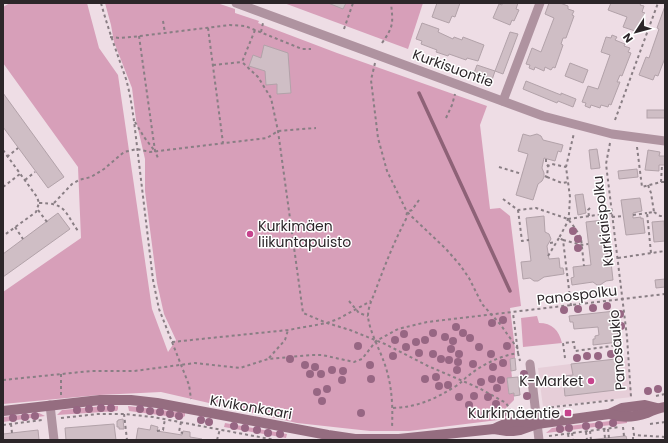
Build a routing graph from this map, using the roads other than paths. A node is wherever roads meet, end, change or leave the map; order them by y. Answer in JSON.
{"nodes":[{"id":1,"x":236,"y":3,"type":"edge"},
{"id":2,"x":540,"y":3,"type":"edge"},
{"id":3,"x":503,"y":101,"type":"junction"},
{"id":4,"x":665,"y":141,"type":"edge"},
{"id":5,"x":530,"y":364,"type":"dead end"},
{"id":6,"x":50,"y":405,"type":"junction"},
{"id":7,"x":661,"y":408,"type":"edge"},
{"id":8,"x":3,"y":411,"type":"edge"},
{"id":9,"x":537,"y":424,"type":"junction"},
{"id":10,"x":543,"y":438,"type":"edge"},
{"id":11,"x":54,"y":440,"type":"edge"}],
"edges":[{"from":1,"to":3,"type":"street","name":"Kurkisuontie"},
{"from":2,"to":3,"type":"street"},
{"from":3,"to":4,"type":"street","name":"Kurkisuontie"},
{"from":5,"to":9,"type":"street"},
{"from":6,"to":8,"type":"street","name":"Kivikonkaari"},
{"from":6,"to":9,"type":"street","name":"Kivikonkaari"},
{"from":6,"to":11,"type":"street"},
{"from":7,"to":9,"type":"street","name":"Kivikonkaari"},
{"from":9,"to":10,"type":"street"}]}
